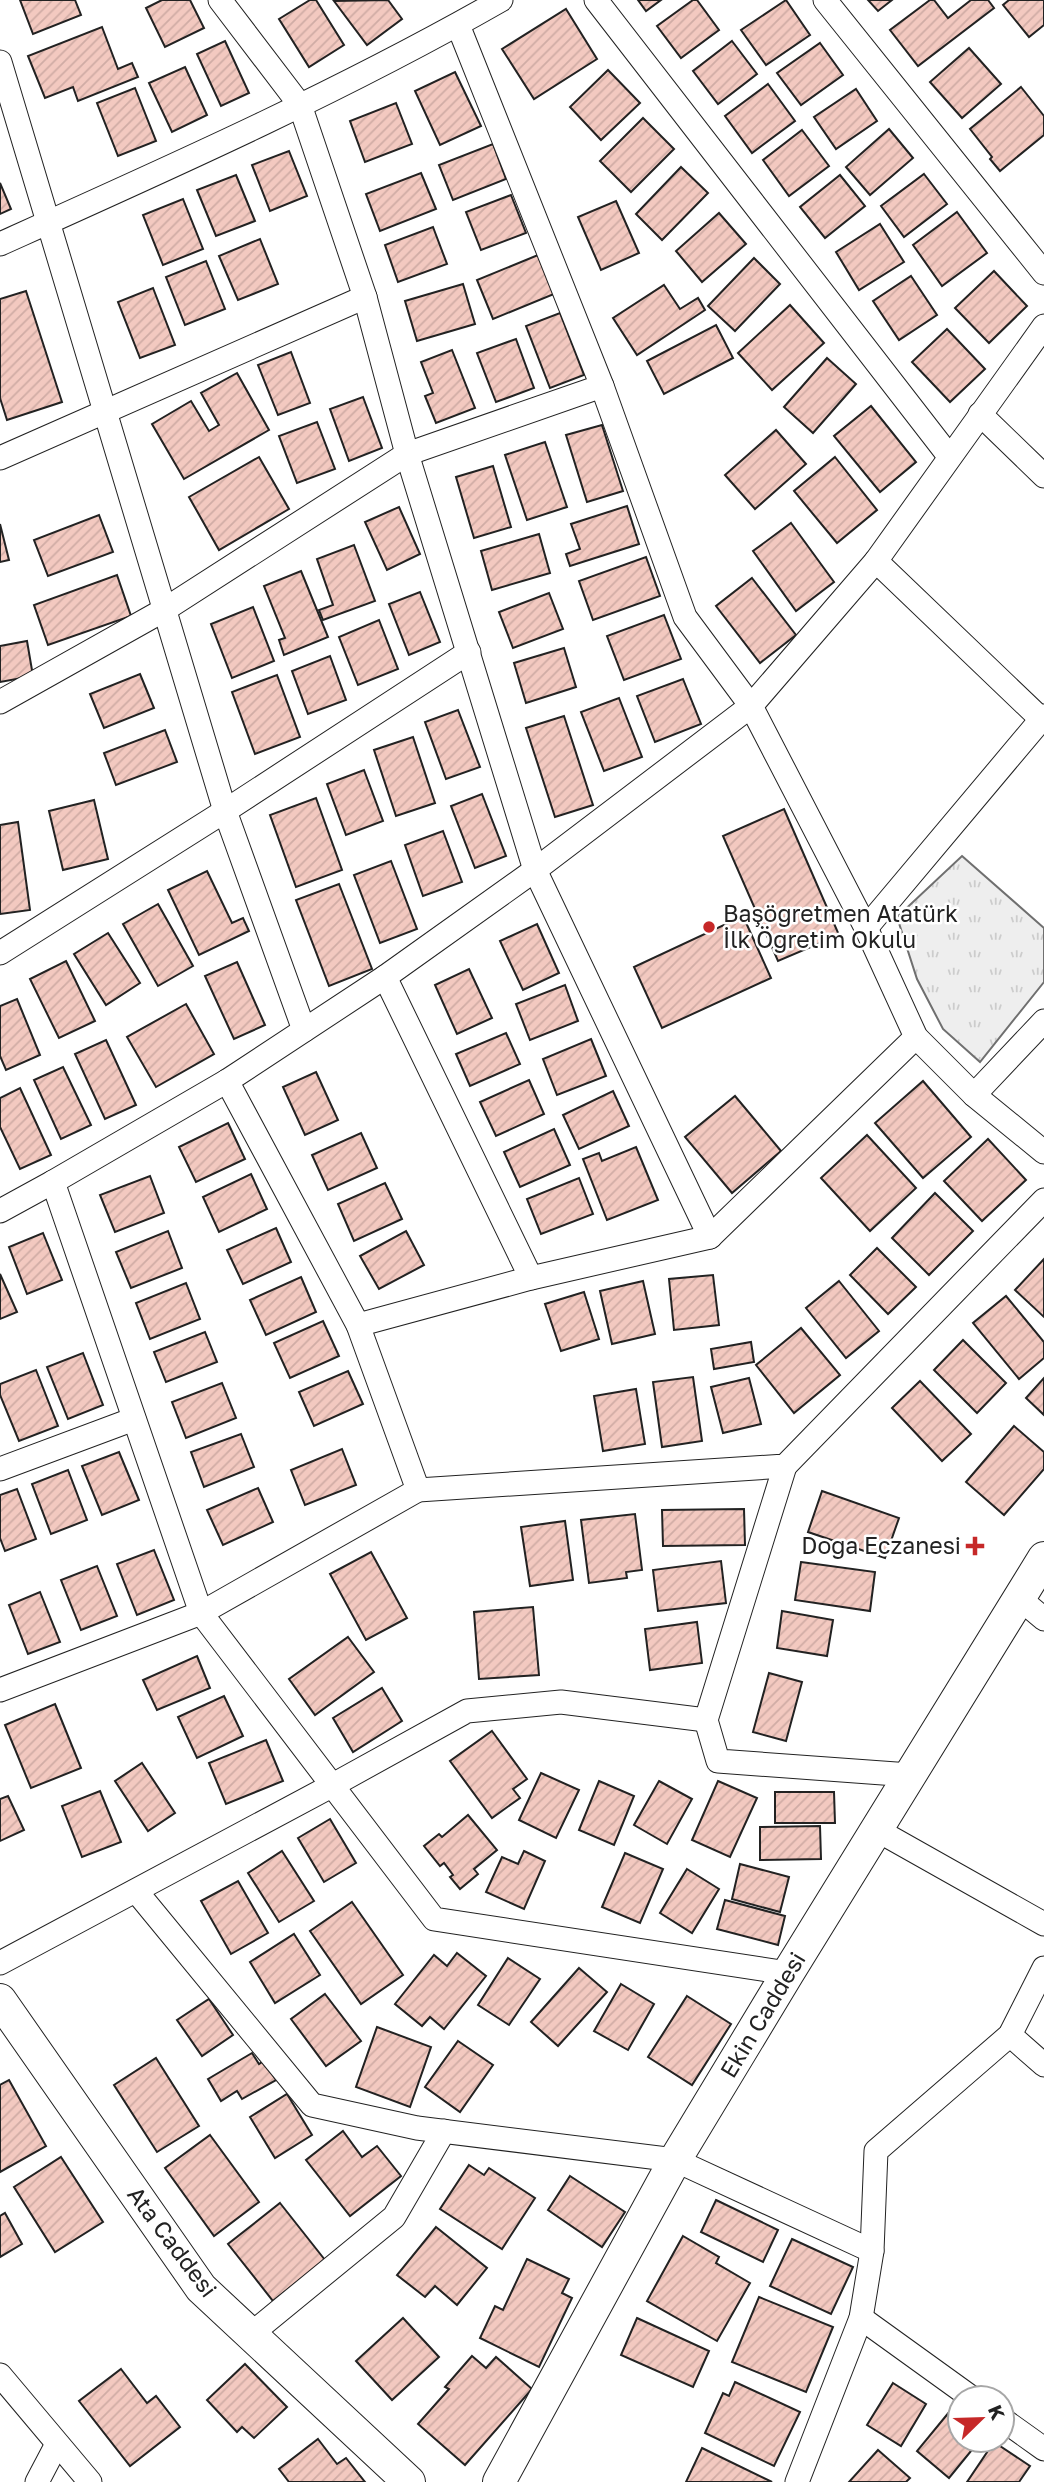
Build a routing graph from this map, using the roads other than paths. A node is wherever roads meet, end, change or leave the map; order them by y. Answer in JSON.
{"nodes":[{"id":1,"x":220,"y":0,"type":"edge"},
{"id":2,"x":501,"y":0,"type":"edge"},
{"id":3,"x":596,"y":0,"type":"edge"},
{"id":4,"x":825,"y":0,"type":"edge"},
{"id":5,"x":458,"y":24,"type":"junction"},
{"id":6,"x":0,"y":62,"type":"edge"},
{"id":7,"x":300,"y":105,"type":"junction"},
{"id":8,"x":47,"y":223,"type":"junction"},
{"id":9,"x":0,"y":244,"type":"edge"},
{"id":10,"x":1044,"y":273,"type":"edge"},
{"id":11,"x":365,"y":297,"type":"junction"},
{"id":12,"x":1044,"y":326,"type":"edge"},
{"id":13,"x":602,"y":386,"type":"junction"},
{"id":14,"x":106,"y":411,"type":"junction"},
{"id":15,"x":981,"y":414,"type":"junction"},
{"id":16,"x":408,"y":454,"type":"junction"},
{"id":17,"x":949,"y":456,"type":"junction"},
{"id":18,"x":0,"y":458,"type":"edge"},
{"id":19,"x":1044,"y":476,"type":"edge"},
{"id":20,"x":876,"y":561,"type":"junction"},
{"id":21,"x":164,"y":610,"type":"junction"},
{"id":22,"x":469,"y":652,"type":"junction"},
{"id":23,"x":0,"y":702,"type":"edge"},
{"id":24,"x":751,"y":706,"type":"junction"},
{"id":25,"x":1043,"y":718,"type":"edge"},
{"id":26,"x":225,"y":811,"type":"junction"},
{"id":27,"x":535,"y":870,"type":"junction"},
{"id":28,"x":866,"y":928,"type":"junction"},
{"id":29,"x":0,"y":953,"type":"edge"},
{"id":30,"x":385,"y":977,"type":"junction"},
{"id":31,"x":1044,"y":1021,"type":"edge"},
{"id":32,"x":304,"y":1030,"type":"junction"},
{"id":33,"x":916,"y":1037,"type":"junction"},
{"id":34,"x":227,"y":1081,"type":"junction"},
{"id":35,"x":974,"y":1095,"type":"junction"},
{"id":36,"x":1044,"y":1152,"type":"edge"},
{"id":37,"x":53,"y":1182,"type":"junction"},
{"id":38,"x":1044,"y":1200,"type":"edge"},
{"id":39,"x":0,"y":1211,"type":"edge"},
{"id":40,"x":710,"y":1237,"type":"junction"},
{"id":41,"x":531,"y":1278,"type":"junction"},
{"id":42,"x":358,"y":1325,"type":"junction"},
{"id":43,"x":134,"y":1419,"type":"junction"},
{"id":44,"x":785,"y":1466,"type":"junction"},
{"id":45,"x":0,"y":1469,"type":"edge"},
{"id":46,"x":418,"y":1490,"type":"junction"},
{"id":47,"x":1044,"y":1559,"type":"edge"},
{"id":48,"x":1019,"y":1598,"type":"junction"},
{"id":49,"x":201,"y":1613,"type":"junction"},
{"id":50,"x":1044,"y":1619,"type":"edge"},
{"id":51,"x":0,"y":1690,"type":"edge"},
{"id":52,"x":706,"y":1720,"type":"junction"},
{"id":53,"x":909,"y":1775,"type":"junction"},
{"id":54,"x":333,"y":1786,"type":"junction"},
{"id":55,"x":877,"y":1830,"type":"junction"},
{"id":56,"x":136,"y":1891,"type":"junction"},
{"id":57,"x":1044,"y":1924,"type":"edge"},
{"id":58,"x":0,"y":1963,"type":"edge"},
{"id":59,"x":1044,"y":1968,"type":"edge"},
{"id":60,"x":788,"y":1973,"type":"junction"},
{"id":61,"x":0,"y":2000,"type":"edge"},
{"id":62,"x":1010,"y":2035,"type":"junction"},
{"id":63,"x":1044,"y":2065,"type":"edge"},
{"id":64,"x":444,"y":2131,"type":"junction"},
{"id":65,"x":675,"y":2160,"type":"junction"},
{"id":66,"x":872,"y":2251,"type":"junction"},
{"id":67,"x":861,"y":2318,"type":"junction"},
{"id":68,"x":251,"y":2333,"type":"junction"},
{"id":69,"x":0,"y":2375,"type":"edge"},
{"id":70,"x":953,"y":2384,"type":"edge"},
{"id":71,"x":1016,"y":2429,"type":"edge"},
{"id":72,"x":57,"y":2444,"type":"junction"},
{"id":73,"x":1044,"y":2449,"type":"edge"},
{"id":74,"x":37,"y":2482,"type":"edge"},
{"id":75,"x":90,"y":2482,"type":"edge"},
{"id":76,"x":409,"y":2482,"type":"edge"},
{"id":77,"x":499,"y":2482,"type":"edge"},
{"id":78,"x":797,"y":2482,"type":"edge"}],
"edges":[{"from":1,"to":7,"type":"street"},
{"from":2,"to":5,"type":"street"},
{"from":3,"to":17,"type":"street"},
{"from":4,"to":10,"type":"street"},
{"from":5,"to":7,"type":"street"},
{"from":5,"to":13,"type":"street"},
{"from":6,"to":8,"type":"street"},
{"from":7,"to":8,"type":"street"},
{"from":7,"to":11,"type":"street"},
{"from":8,"to":9,"type":"street"},
{"from":8,"to":14,"type":"street"},
{"from":11,"to":14,"type":"street"},
{"from":11,"to":16,"type":"street"},
{"from":12,"to":15,"type":"street"},
{"from":13,"to":16,"type":"street"},
{"from":13,"to":24,"type":"street"},
{"from":14,"to":18,"type":"street"},
{"from":14,"to":21,"type":"street"},
{"from":15,"to":17,"type":"street"},
{"from":15,"to":19,"type":"street"},
{"from":16,"to":21,"type":"street"},
{"from":16,"to":22,"type":"street"},
{"from":17,"to":20,"type":"street"},
{"from":20,"to":24,"type":"street"},
{"from":20,"to":25,"type":"street"},
{"from":21,"to":23,"type":"street"},
{"from":21,"to":26,"type":"street"},
{"from":22,"to":26,"type":"street"},
{"from":22,"to":27,"type":"street"},
{"from":24,"to":27,"type":"street"},
{"from":24,"to":28,"type":"street"},
{"from":25,"to":28,"type":"street"},
{"from":26,"to":29,"type":"street"},
{"from":26,"to":32,"type":"street"},
{"from":27,"to":30,"type":"street"},
{"from":27,"to":40,"type":"street"},
{"from":28,"to":33,"type":"street"},
{"from":30,"to":32,"type":"street"},
{"from":30,"to":41,"type":"street"},
{"from":31,"to":35,"type":"street"},
{"from":32,"to":34,"type":"street"},
{"from":33,"to":35,"type":"street"},
{"from":33,"to":40,"type":"street"},
{"from":34,"to":37,"type":"street"},
{"from":34,"to":42,"type":"street"},
{"from":35,"to":36,"type":"street"},
{"from":37,"to":39,"type":"street"},
{"from":37,"to":43,"type":"street"},
{"from":38,"to":44,"type":"street"},
{"from":40,"to":41,"type":"street"},
{"from":41,"to":42,"type":"street"},
{"from":42,"to":46,"type":"street"},
{"from":43,"to":45,"type":"street"},
{"from":43,"to":49,"type":"street"},
{"from":44,"to":46,"type":"street"},
{"from":44,"to":52,"type":"street"},
{"from":46,"to":49,"type":"street"},
{"from":47,"to":48,"type":"street","name":"Ekin Caddesi"},
{"from":48,"to":50,"type":"street"},
{"from":48,"to":53,"type":"street","name":"Ekin Caddesi"},
{"from":49,"to":51,"type":"street"},
{"from":49,"to":54,"type":"street"},
{"from":52,"to":53,"type":"street"},
{"from":52,"to":54,"type":"street"},
{"from":53,"to":55,"type":"street","name":"Ekin Caddesi"},
{"from":54,"to":56,"type":"street"},
{"from":54,"to":60,"type":"street"},
{"from":55,"to":57,"type":"street"},
{"from":55,"to":60,"type":"street","name":"Ekin Caddesi"},
{"from":56,"to":58,"type":"street"},
{"from":56,"to":64,"type":"street"},
{"from":59,"to":62,"type":"street"},
{"from":60,"to":65,"type":"street","name":"Ekin Caddesi"},
{"from":61,"to":68,"type":"street","name":"Ata Caddesi"},
{"from":62,"to":63,"type":"street"},
{"from":62,"to":66,"type":"street"},
{"from":64,"to":65,"type":"street"},
{"from":64,"to":68,"type":"street"},
{"from":65,"to":66,"type":"street"},
{"from":65,"to":77,"type":"street","name":"Ekin Caddesi"},
{"from":66,"to":67,"type":"street"},
{"from":67,"to":70,"type":"street"},
{"from":67,"to":78,"type":"street"},
{"from":68,"to":76,"type":"street","name":"Ata Caddesi"},
{"from":69,"to":72,"type":"street"},
{"from":71,"to":73,"type":"street"},
{"from":72,"to":74,"type":"street"},
{"from":72,"to":75,"type":"street"}]}
